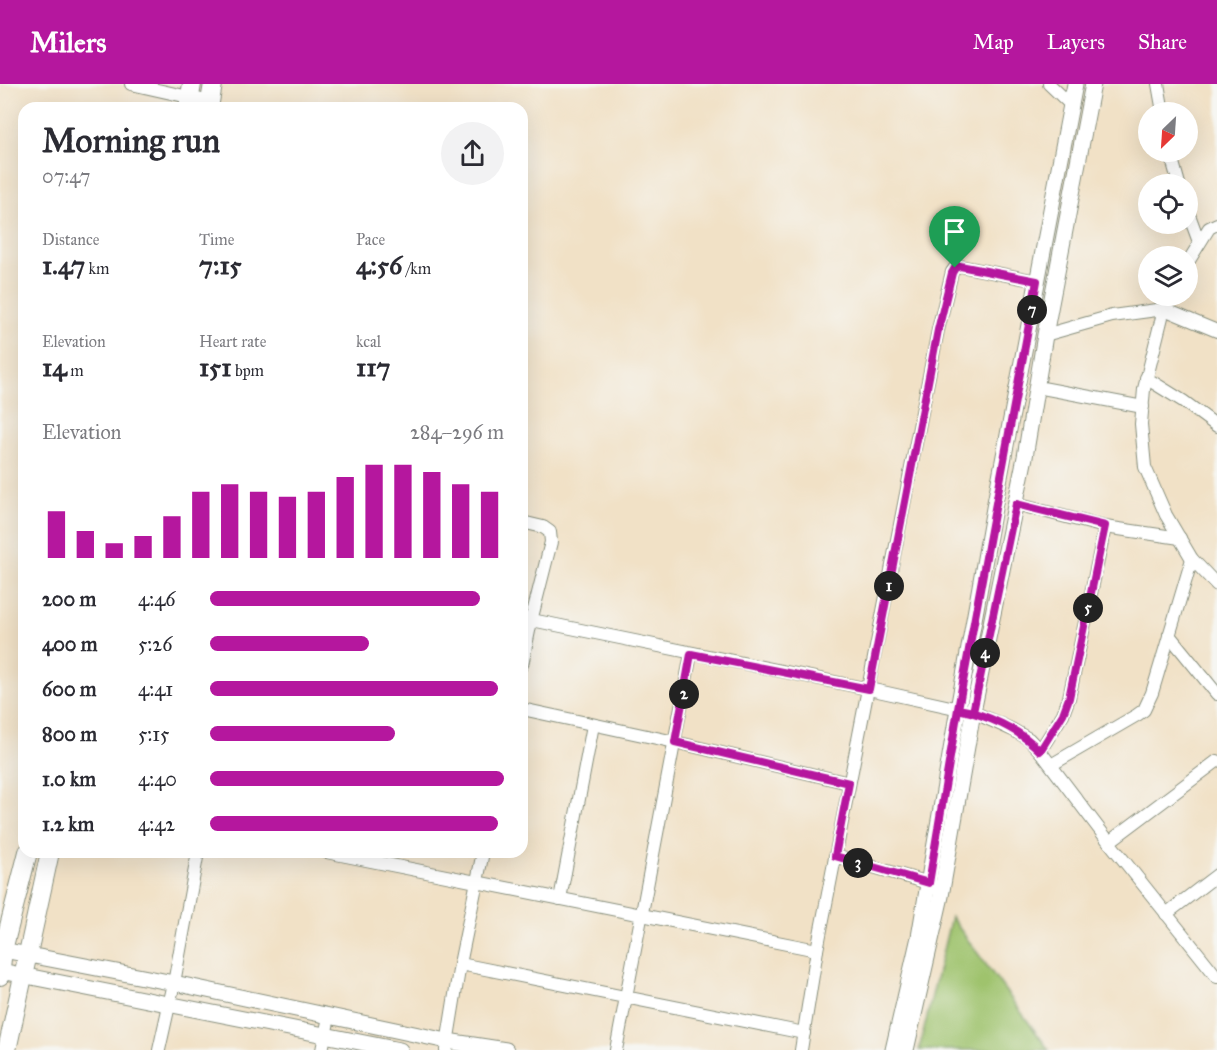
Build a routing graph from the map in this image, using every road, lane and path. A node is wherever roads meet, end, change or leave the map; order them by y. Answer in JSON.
{"nodes":[{"id":1,"x":130,"y":84,"type":"edge"},
{"id":2,"x":213,"y":84,"type":"edge"},
{"id":3,"x":1049,"y":84,"type":"edge"},
{"id":4,"x":1076,"y":84,"type":"edge"},
{"id":5,"x":1093,"y":84,"type":"edge"},
{"id":6,"x":1158,"y":84,"type":"edge"},
{"id":7,"x":190,"y":97,"type":"edge"},
{"id":8,"x":210,"y":102,"type":"edge"},
{"id":9,"x":1161,"y":102,"type":"edge"},
{"id":10,"x":1071,"y":105,"type":"junction"},
{"id":11,"x":1217,"y":224,"type":"edge"},
{"id":12,"x":1196,"y":234,"type":"edge"},
{"id":13,"x":1199,"y":242,"type":"junction"},
{"id":14,"x":1197,"y":246,"type":"edge"},
{"id":15,"x":1037,"y":281,"type":"junction"},
{"id":16,"x":1166,"y":306,"type":"edge"},
{"id":17,"x":1164,"y":309,"type":"junction"},
{"id":18,"x":1217,"y":331,"type":"edge"},
{"id":19,"x":1045,"y":335,"type":"junction"},
{"id":20,"x":1146,"y":378,"type":"junction"},
{"id":21,"x":1037,"y":387,"type":"junction"},
{"id":22,"x":1143,"y":407,"type":"junction"},
{"id":23,"x":1217,"y":426,"type":"edge"},
{"id":24,"x":1016,"y":504,"type":"junction"},
{"id":25,"x":528,"y":523,"type":"edge"},
{"id":26,"x":1105,"y":526,"type":"junction"},
{"id":27,"x":1180,"y":538,"type":"junction"},
{"id":28,"x":1192,"y":559,"type":"junction"},
{"id":29,"x":1217,"y":585,"type":"edge"},
{"id":30,"x":528,"y":614,"type":"edge"},
{"id":31,"x":528,"y":620,"type":"edge"},
{"id":32,"x":1169,"y":636,"type":"junction"},
{"id":33,"x":691,"y":654,"type":"junction"},
{"id":34,"x":869,"y":689,"type":"junction"},
{"id":35,"x":1217,"y":694,"type":"edge"},
{"id":36,"x":528,"y":710,"type":"edge"},
{"id":37,"x":965,"y":710,"type":"junction"},
{"id":38,"x":593,"y":726,"type":"junction"},
{"id":39,"x":675,"y":742,"type":"junction"},
{"id":40,"x":1040,"y":751,"type":"junction"},
{"id":41,"x":1217,"y":761,"type":"edge"},
{"id":42,"x":1051,"y":765,"type":"junction"},
{"id":43,"x":849,"y":783,"type":"junction"},
{"id":44,"x":1108,"y":842,"type":"junction"},
{"id":45,"x":835,"y":856,"type":"junction"},
{"id":46,"x":26,"y":858,"type":"edge"},
{"id":47,"x":49,"y":858,"type":"edge"},
{"id":48,"x":197,"y":858,"type":"edge"},
{"id":49,"x":355,"y":858,"type":"edge"},
{"id":50,"x":482,"y":858,"type":"edge"},
{"id":51,"x":1217,"y":876,"type":"edge"},
{"id":52,"x":477,"y":883,"type":"junction"},
{"id":53,"x":929,"y":883,"type":"junction"},
{"id":54,"x":941,"y":896,"type":"junction"},
{"id":55,"x":560,"y":899,"type":"junction"},
{"id":56,"x":1166,"y":914,"type":"junction"},
{"id":57,"x":640,"y":916,"type":"junction"},
{"id":58,"x":2,"y":950,"type":"edge"},
{"id":59,"x":817,"y":950,"type":"junction"},
{"id":60,"x":26,"y":956,"type":"junction"},
{"id":61,"x":460,"y":964,"type":"junction"},
{"id":62,"x":0,"y":974,"type":"edge"},
{"id":63,"x":23,"y":976,"type":"junction"},
{"id":64,"x":1217,"y":977,"type":"edge"},
{"id":65,"x":174,"y":983,"type":"junction"},
{"id":66,"x":627,"y":998,"type":"junction"},
{"id":67,"x":168,"y":1004,"type":"junction"},
{"id":68,"x":329,"y":1017,"type":"junction"},
{"id":69,"x":804,"y":1033,"type":"junction"},
{"id":70,"x":324,"y":1043,"type":"edge"},
{"id":71,"x":446,"y":1045,"type":"edge"},
{"id":72,"x":7,"y":1050,"type":"edge"},
{"id":73,"x":159,"y":1050,"type":"edge"},
{"id":74,"x":400,"y":1050,"type":"edge"},
{"id":75,"x":506,"y":1050,"type":"edge"},
{"id":76,"x":616,"y":1050,"type":"edge"},
{"id":77,"x":801,"y":1050,"type":"edge"},
{"id":78,"x":893,"y":1050,"type":"edge"},
{"id":79,"x":906,"y":1050,"type":"edge"}],
"edges":[{"from":1,"to":7,"type":"street"},
{"from":2,"to":8,"type":"highway"},
{"from":3,"to":10,"type":"street"},
{"from":4,"to":10,"type":"main road"},
{"from":5,"to":19,"type":"main road"},
{"from":6,"to":9,"type":"street"},
{"from":10,"to":15,"type":"main road"},
{"from":11,"to":13,"type":"street"},
{"from":12,"to":13,"type":"street"},
{"from":13,"to":14,"type":"street"},
{"from":15,"to":34,"type":"street"},
{"from":15,"to":37,"type":"main road"},
{"from":16,"to":17,"type":"street"},
{"from":17,"to":18,"type":"street"},
{"from":17,"to":19,"type":"street"},
{"from":17,"to":20,"type":"street"},
{"from":19,"to":21,"type":"main road"},
{"from":20,"to":22,"type":"street"},
{"from":20,"to":23,"type":"street"},
{"from":21,"to":22,"type":"street"},
{"from":21,"to":24,"type":"main road"},
{"from":22,"to":27,"type":"street"},
{"from":24,"to":26,"type":"street"},
{"from":24,"to":37,"type":"main road"},
{"from":25,"to":30,"type":"street"},
{"from":26,"to":27,"type":"street"},
{"from":26,"to":40,"type":"street"},
{"from":27,"to":28,"type":"street"},
{"from":28,"to":29,"type":"street"},
{"from":28,"to":32,"type":"street"},
{"from":31,"to":33,"type":"street"},
{"from":32,"to":35,"type":"street"},
{"from":32,"to":42,"type":"street"},
{"from":33,"to":34,"type":"street"},
{"from":33,"to":39,"type":"street"},
{"from":34,"to":37,"type":"street"},
{"from":34,"to":43,"type":"street"},
{"from":36,"to":38,"type":"street"},
{"from":37,"to":40,"type":"street"},
{"from":37,"to":53,"type":"main road"},
{"from":37,"to":54,"type":"main road"},
{"from":38,"to":39,"type":"street"},
{"from":38,"to":55,"type":"street"},
{"from":39,"to":43,"type":"street"},
{"from":39,"to":57,"type":"street"},
{"from":40,"to":42,"type":"street"},
{"from":41,"to":44,"type":"street"},
{"from":42,"to":44,"type":"street"},
{"from":43,"to":45,"type":"street"},
{"from":44,"to":56,"type":"street"},
{"from":45,"to":53,"type":"street"},
{"from":45,"to":59,"type":"street"},
{"from":46,"to":58,"type":"highway"},
{"from":47,"to":60,"type":"highway"},
{"from":48,"to":65,"type":"street"},
{"from":49,"to":52,"type":"street"},
{"from":50,"to":52,"type":"street"},
{"from":51,"to":56,"type":"street"},
{"from":52,"to":55,"type":"street"},
{"from":52,"to":61,"type":"street"},
{"from":53,"to":54,"type":"street"},
{"from":53,"to":78,"type":"main road"},
{"from":54,"to":79,"type":"main road"},
{"from":55,"to":57,"type":"street"},
{"from":56,"to":64,"type":"street"},
{"from":57,"to":59,"type":"street"},
{"from":57,"to":66,"type":"street"},
{"from":58,"to":60,"type":"main road"},
{"from":58,"to":62,"type":"highway"},
{"from":59,"to":69,"type":"street"},
{"from":60,"to":63,"type":"highway"},
{"from":60,"to":65,"type":"main road"},
{"from":61,"to":66,"type":"street"},
{"from":61,"to":71,"type":"street"},
{"from":62,"to":63,"type":"main road"},
{"from":63,"to":67,"type":"main road"},
{"from":63,"to":72,"type":"highway"},
{"from":65,"to":67,"type":"street"},
{"from":65,"to":68,"type":"main road"},
{"from":66,"to":69,"type":"street"},
{"from":66,"to":76,"type":"street"},
{"from":67,"to":70,"type":"main road"},
{"from":67,"to":73,"type":"street"},
{"from":68,"to":70,"type":"street"},
{"from":68,"to":71,"type":"main road"},
{"from":69,"to":77,"type":"street"},
{"from":70,"to":74,"type":"main road"},
{"from":71,"to":75,"type":"main road"}]}
